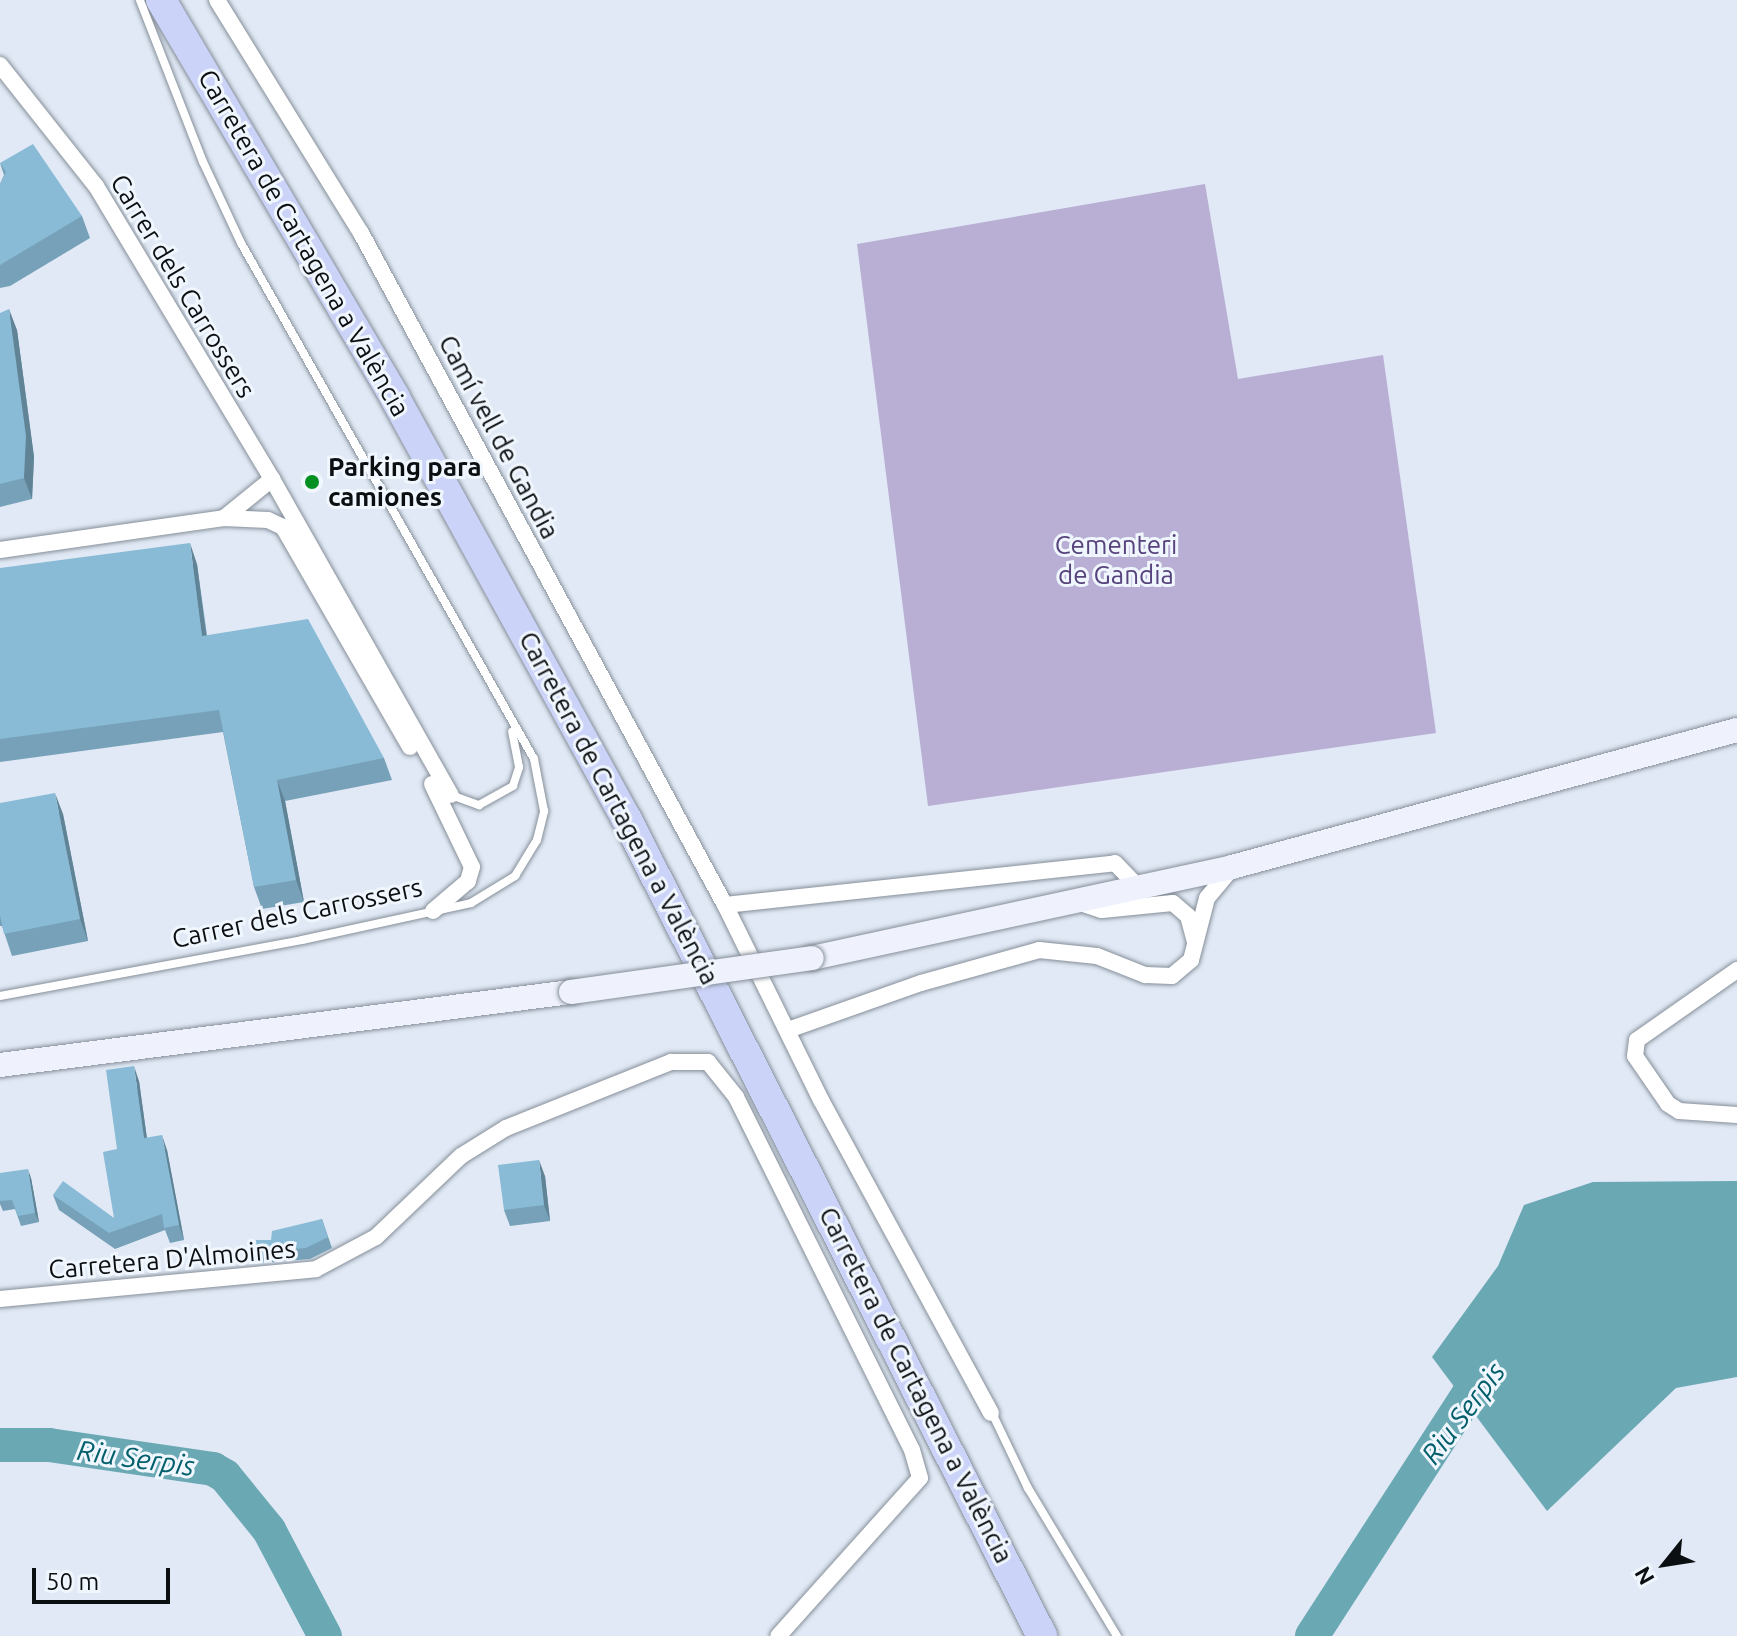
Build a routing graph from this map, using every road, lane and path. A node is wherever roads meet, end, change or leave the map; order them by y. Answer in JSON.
{"nodes":[{"id":1,"x":140,"y":0,"type":"edge"},
{"id":2,"x":161,"y":0,"type":"edge"},
{"id":3,"x":217,"y":0,"type":"edge"},
{"id":4,"x":0,"y":65,"type":"edge"},
{"id":5,"x":272,"y":479,"type":"junction"},
{"id":6,"x":224,"y":518,"type":"junction"},
{"id":7,"x":0,"y":550,"type":"edge"},
{"id":8,"x":511,"y":727,"type":"junction"},
{"id":9,"x":1737,"y":730,"type":"edge"},
{"id":10,"x":451,"y":795,"type":"joint"},
{"id":11,"x":1232,"y":867,"type":"junction"},
{"id":12,"x":1138,"y":887,"type":"junction"},
{"id":13,"x":1077,"y":902,"type":"junction"},
{"id":14,"x":725,"y":905,"type":"junction"},
{"id":15,"x":433,"y":911,"type":"junction"},
{"id":16,"x":1197,"y":949,"type":"junction"},
{"id":17,"x":1737,"y":970,"type":"edge"},
{"id":18,"x":0,"y":996,"type":"edge"},
{"id":19,"x":788,"y":1030,"type":"junction"},
{"id":20,"x":0,"y":1065,"type":"edge"},
{"id":21,"x":1737,"y":1115,"type":"edge"},
{"id":22,"x":0,"y":1299,"type":"edge"},
{"id":23,"x":991,"y":1413,"type":"joint"},
{"id":24,"x":778,"y":1636,"type":"edge"},
{"id":25,"x":1042,"y":1636,"type":"edge"},
{"id":26,"x":1117,"y":1636,"type":"edge"}],
"edges":[{"from":1,"to":8,"type":"lane"},
{"from":2,"to":25,"type":"highway","name":"Carretera de Cartagena a València"},
{"from":3,"to":14,"type":"street","name":"Camí vell de Gandia"},
{"from":4,"to":5,"type":"street","name":"Carrer dels Carrossers"},
{"from":5,"to":6,"type":"street"},
{"from":5,"to":10,"type":"street","name":"Carrer dels Carrossers"},
{"from":6,"to":7,"type":"street"},
{"from":6,"to":15,"type":"street","name":"Carrer dels Carrossers"},
{"from":8,"to":10,"type":"lane"},
{"from":8,"to":15,"type":"lane"},
{"from":9,"to":11,"type":"main road"},
{"from":11,"to":12,"type":"main road"},
{"from":11,"to":16,"type":"street"},
{"from":12,"to":13,"type":"main road"},
{"from":12,"to":14,"type":"street"},
{"from":13,"to":16,"type":"street"},
{"from":13,"to":20,"type":"main road","bridge":true},
{"from":14,"to":19,"type":"street","name":"Camí vell de Gandia"},
{"from":15,"to":18,"type":"lane","name":"Carrer dels Carrossers"},
{"from":16,"to":19,"type":"street"},
{"from":17,"to":21,"type":"street"},
{"from":19,"to":23,"type":"street","name":"Camí vell de Gandia"},
{"from":22,"to":24,"type":"street","name":"Carretera D'Almoines"},
{"from":23,"to":26,"type":"lane"}]}
